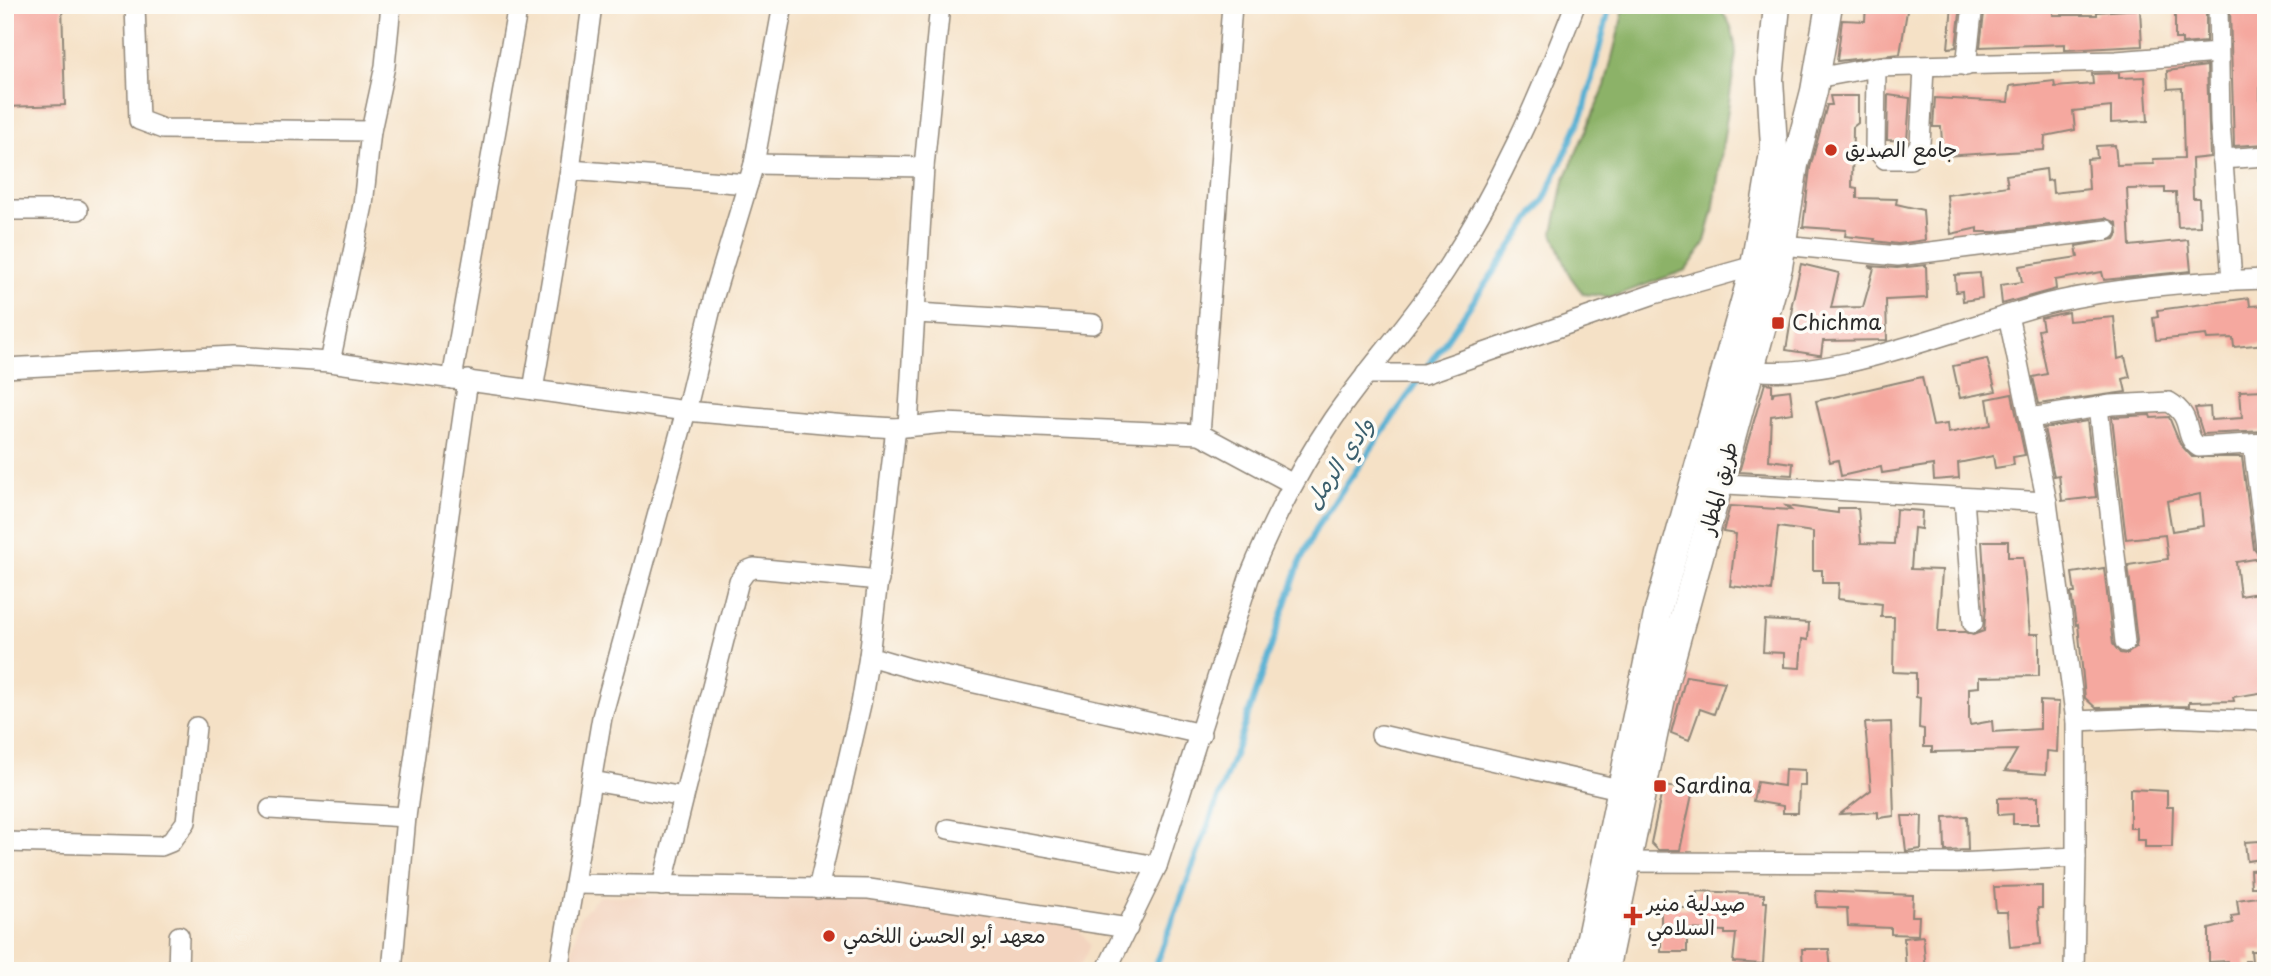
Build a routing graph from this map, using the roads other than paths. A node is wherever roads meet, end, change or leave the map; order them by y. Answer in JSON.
{"nodes":[{"id":1,"x":135,"y":5,"type":"edge"},
{"id":2,"x":391,"y":5,"type":"edge"},
{"id":3,"x":518,"y":5,"type":"edge"},
{"id":4,"x":592,"y":5,"type":"edge"},
{"id":5,"x":783,"y":5,"type":"edge"},
{"id":6,"x":940,"y":5,"type":"edge"},
{"id":7,"x":1232,"y":5,"type":"edge"},
{"id":8,"x":1575,"y":5,"type":"edge"},
{"id":9,"x":1777,"y":5,"type":"edge"},
{"id":10,"x":1829,"y":5,"type":"edge"},
{"id":11,"x":1973,"y":5,"type":"edge"},
{"id":12,"x":2218,"y":5,"type":"edge"},
{"id":13,"x":2218,"y":52,"type":"junction"},
{"id":14,"x":1966,"y":66,"type":"junction"},
{"id":15,"x":1876,"y":67,"type":"junction"},
{"id":16,"x":1924,"y":68,"type":"junction"},
{"id":17,"x":1770,"y":79,"type":"junction"},
{"id":18,"x":1815,"y":85,"type":"junction"},
{"id":19,"x":371,"y":131,"type":"junction"},
{"id":20,"x":2266,"y":156,"type":"edge"},
{"id":21,"x":2222,"y":159,"type":"junction"},
{"id":22,"x":754,"y":164,"type":"junction"},
{"id":23,"x":924,"y":167,"type":"junction"},
{"id":24,"x":570,"y":170,"type":"junction"},
{"id":25,"x":748,"y":184,"type":"junction"},
{"id":26,"x":5,"y":210,"type":"edge"},
{"id":27,"x":78,"y":210,"type":"dead end"},
{"id":28,"x":2107,"y":230,"type":"dead end"},
{"id":29,"x":1772,"y":259,"type":"junction"},
{"id":30,"x":2266,"y":279,"type":"edge"},
{"id":31,"x":2232,"y":280,"type":"junction"},
{"id":32,"x":917,"y":313,"type":"junction"},
{"id":33,"x":2008,"y":315,"type":"junction"},
{"id":34,"x":1093,"y":324,"type":"dead end"},
{"id":35,"x":330,"y":362,"type":"junction"},
{"id":36,"x":1726,"y":363,"type":"junction"},
{"id":37,"x":5,"y":368,"type":"edge"},
{"id":38,"x":1751,"y":371,"type":"junction"},
{"id":39,"x":1366,"y":374,"type":"junction"},
{"id":40,"x":460,"y":379,"type":"junction"},
{"id":41,"x":533,"y":390,"type":"junction"},
{"id":42,"x":2098,"y":407,"type":"junction"},
{"id":43,"x":686,"y":411,"type":"junction"},
{"id":44,"x":2030,"y":418,"type":"junction"},
{"id":45,"x":902,"y":427,"type":"junction"},
{"id":46,"x":1200,"y":434,"type":"junction"},
{"id":47,"x":2259,"y":444,"type":"edge"},
{"id":48,"x":1707,"y":482,"type":"junction"},
{"id":49,"x":1293,"y":484,"type":"junction"},
{"id":50,"x":1964,"y":498,"type":"junction"},
{"id":51,"x":2048,"y":502,"type":"junction"},
{"id":52,"x":2266,"y":548,"type":"edge"},
{"id":53,"x":879,"y":580,"type":"junction"},
{"id":54,"x":1973,"y":623,"type":"dead end"},
{"id":55,"x":2125,"y":642,"type":"dead end"},
{"id":56,"x":869,"y":656,"type":"junction"},
{"id":57,"x":2266,"y":720,"type":"edge"},
{"id":58,"x":2076,"y":721,"type":"junction"},
{"id":59,"x":196,"y":727,"type":"dead end"},
{"id":60,"x":1201,"y":734,"type":"junction"},
{"id":61,"x":1381,"y":735,"type":"dead end"},
{"id":62,"x":592,"y":781,"type":"junction"},
{"id":63,"x":1619,"y":789,"type":"junction"},
{"id":64,"x":684,"y":797,"type":"junction"},
{"id":65,"x":270,"y":809,"type":"dead end"},
{"id":66,"x":406,"y":817,"type":"junction"},
{"id":67,"x":948,"y":829,"type":"dead end"},
{"id":68,"x":5,"y":842,"type":"edge"},
{"id":69,"x":2076,"y":857,"type":"junction"},
{"id":70,"x":1615,"y":862,"type":"junction"},
{"id":71,"x":1157,"y":866,"type":"junction"},
{"id":72,"x":574,"y":884,"type":"junction"},
{"id":73,"x":662,"y":886,"type":"junction"},
{"id":74,"x":818,"y":889,"type":"junction"},
{"id":75,"x":1128,"y":928,"type":"junction"},
{"id":76,"x":179,"y":936,"type":"dead end"},
{"id":77,"x":178,"y":971,"type":"edge"},
{"id":78,"x":392,"y":971,"type":"edge"},
{"id":79,"x":559,"y":971,"type":"edge"},
{"id":80,"x":1106,"y":971,"type":"edge"},
{"id":81,"x":1583,"y":971,"type":"edge"},
{"id":82,"x":1605,"y":971,"type":"edge"},
{"id":83,"x":2074,"y":971,"type":"edge"}],
"edges":[{"from":1,"to":19,"type":"street"},
{"from":2,"to":19,"type":"street"},
{"from":3,"to":40,"type":"street"},
{"from":4,"to":24,"type":"street"},
{"from":5,"to":22,"type":"street"},
{"from":6,"to":23,"type":"street"},
{"from":7,"to":46,"type":"street"},
{"from":8,"to":39,"type":"street"},
{"from":9,"to":17,"type":"main road","name":"طريق المطار"},
{"from":10,"to":18,"type":"main road","name":"طريق المطار"},
{"from":11,"to":14,"type":"street"},
{"from":12,"to":13,"type":"street"},
{"from":13,"to":14,"type":"street"},
{"from":13,"to":21,"type":"street"},
{"from":14,"to":16,"type":"street"},
{"from":15,"to":16,"type":"street"},
{"from":15,"to":16,"type":"street"},
{"from":15,"to":18,"type":"street"},
{"from":17,"to":18,"type":"main road"},
{"from":17,"to":29,"type":"main road","name":"طريق المطار"},
{"from":18,"to":29,"type":"main road","name":"طريق المطار"},
{"from":19,"to":35,"type":"street"},
{"from":20,"to":21,"type":"street"},
{"from":21,"to":31,"type":"street"},
{"from":22,"to":23,"type":"street"},
{"from":22,"to":25,"type":"street"},
{"from":23,"to":32,"type":"street"},
{"from":24,"to":25,"type":"street"},
{"from":24,"to":41,"type":"street"},
{"from":25,"to":43,"type":"street"},
{"from":26,"to":27,"type":"street"},
{"from":28,"to":29,"type":"street"},
{"from":29,"to":36,"type":"main road","name":"طريق المطار"},
{"from":29,"to":38,"type":"main road","name":"طريق المطار"},
{"from":29,"to":39,"type":"street"},
{"from":30,"to":31,"type":"street"},
{"from":31,"to":33,"type":"street"},
{"from":32,"to":34,"type":"street"},
{"from":32,"to":45,"type":"street"},
{"from":33,"to":38,"type":"street"},
{"from":33,"to":44,"type":"street"},
{"from":35,"to":37,"type":"street"},
{"from":35,"to":40,"type":"street"},
{"from":36,"to":38,"type":"street"},
{"from":36,"to":48,"type":"main road","name":"طريق المطار"},
{"from":38,"to":48,"type":"main road","name":"طريق المطار"},
{"from":39,"to":49,"type":"street"},
{"from":40,"to":41,"type":"street"},
{"from":40,"to":66,"type":"street"},
{"from":41,"to":43,"type":"street"},
{"from":42,"to":44,"type":"street"},
{"from":42,"to":47,"type":"street"},
{"from":42,"to":55,"type":"street"},
{"from":43,"to":45,"type":"street"},
{"from":43,"to":62,"type":"street"},
{"from":44,"to":51,"type":"street"},
{"from":45,"to":46,"type":"street"},
{"from":45,"to":53,"type":"street"},
{"from":46,"to":49,"type":"street"},
{"from":47,"to":52,"type":"street"},
{"from":48,"to":50,"type":"street"},
{"from":48,"to":63,"type":"main road","name":"طريق المطار"},
{"from":48,"to":70,"type":"main road","name":"طريق المطار"},
{"from":49,"to":60,"type":"street"},
{"from":50,"to":51,"type":"street"},
{"from":50,"to":54,"type":"street"},
{"from":51,"to":58,"type":"street"},
{"from":53,"to":56,"type":"street"},
{"from":53,"to":64,"type":"street"},
{"from":56,"to":60,"type":"street"},
{"from":56,"to":74,"type":"street"},
{"from":57,"to":58,"type":"street"},
{"from":58,"to":69,"type":"street"},
{"from":59,"to":68,"type":"street"},
{"from":60,"to":71,"type":"street"},
{"from":61,"to":63,"type":"street"},
{"from":62,"to":64,"type":"street"},
{"from":62,"to":72,"type":"street"},
{"from":63,"to":70,"type":"main road","name":"طريق المطار"},
{"from":64,"to":73,"type":"street"},
{"from":65,"to":66,"type":"street"},
{"from":66,"to":78,"type":"street"},
{"from":67,"to":71,"type":"street"},
{"from":69,"to":70,"type":"street"},
{"from":69,"to":83,"type":"street"},
{"from":70,"to":81,"type":"main road","name":"طريق المطار"},
{"from":70,"to":82,"type":"main road","name":"طريق المطار"},
{"from":71,"to":75,"type":"street"},
{"from":72,"to":73,"type":"street"},
{"from":72,"to":79,"type":"street"},
{"from":73,"to":74,"type":"street"},
{"from":74,"to":75,"type":"street"},
{"from":75,"to":80,"type":"street"},
{"from":76,"to":77,"type":"street"}]}
